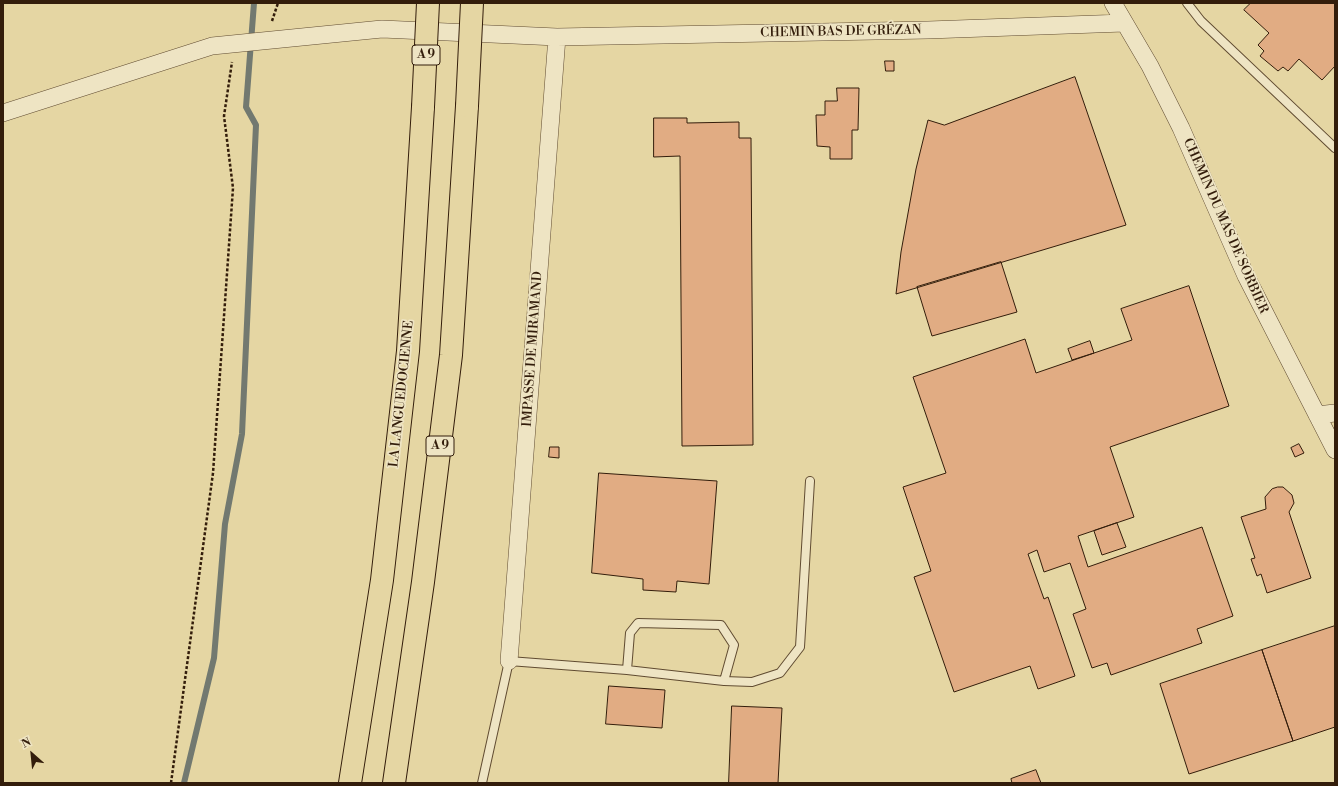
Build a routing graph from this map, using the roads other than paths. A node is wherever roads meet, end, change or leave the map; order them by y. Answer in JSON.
{"nodes":[{"id":1,"x":428,"y":3,"type":"edge"},
{"id":2,"x":472,"y":3,"type":"edge"},
{"id":3,"x":1113,"y":3,"type":"edge"},
{"id":4,"x":1186,"y":3,"type":"edge"},
{"id":5,"x":1124,"y":22,"type":"junction"},
{"id":6,"x":557,"y":37,"type":"junction"},
{"id":7,"x":3,"y":113,"type":"edge"},
{"id":8,"x":1335,"y":148,"type":"edge"},
{"id":9,"x":1335,"y":413,"type":"edge"},
{"id":10,"x":1317,"y":415,"type":"junction"},
{"id":11,"x":1335,"y":450,"type":"edge"},
{"id":12,"x":810,"y":481,"type":"dead end"},
{"id":13,"x":509,"y":661,"type":"junction"},
{"id":14,"x":627,"y":670,"type":"junction"},
{"id":15,"x":724,"y":681,"type":"junction"},
{"id":16,"x":350,"y":783,"type":"edge"},
{"id":17,"x":394,"y":783,"type":"edge"},
{"id":18,"x":482,"y":783,"type":"edge"}],
"edges":[{"from":1,"to":16,"type":"highway","name":"LA LANGUEDOCIENNE","number":"A 9","bridge":true},
{"from":2,"to":17,"type":"highway","number":"A 9","bridge":true},
{"from":3,"to":5,"type":"street","name":"CHEMIN DU MAS DE SORBIER"},
{"from":4,"to":8,"type":"lane"},
{"from":5,"to":6,"type":"street","name":"CHEMIN BAS DE GRÉZAN"},
{"from":5,"to":10,"type":"street","name":"CHEMIN DU MAS DE SORBIER"},
{"from":6,"to":7,"type":"street","name":"CHEMIN BAS DE GRÉZAN"},
{"from":6,"to":13,"type":"street","name":"IMPASSE DE MIRAMAND"},
{"from":9,"to":10,"type":"street"},
{"from":10,"to":11,"type":"street","name":"CHEMIN DU MAS DE SORBIER"},
{"from":12,"to":15,"type":"lane"},
{"from":13,"to":14,"type":"lane"},
{"from":13,"to":18,"type":"lane"},
{"from":14,"to":15,"type":"lane"},
{"from":14,"to":15,"type":"lane"}]}
